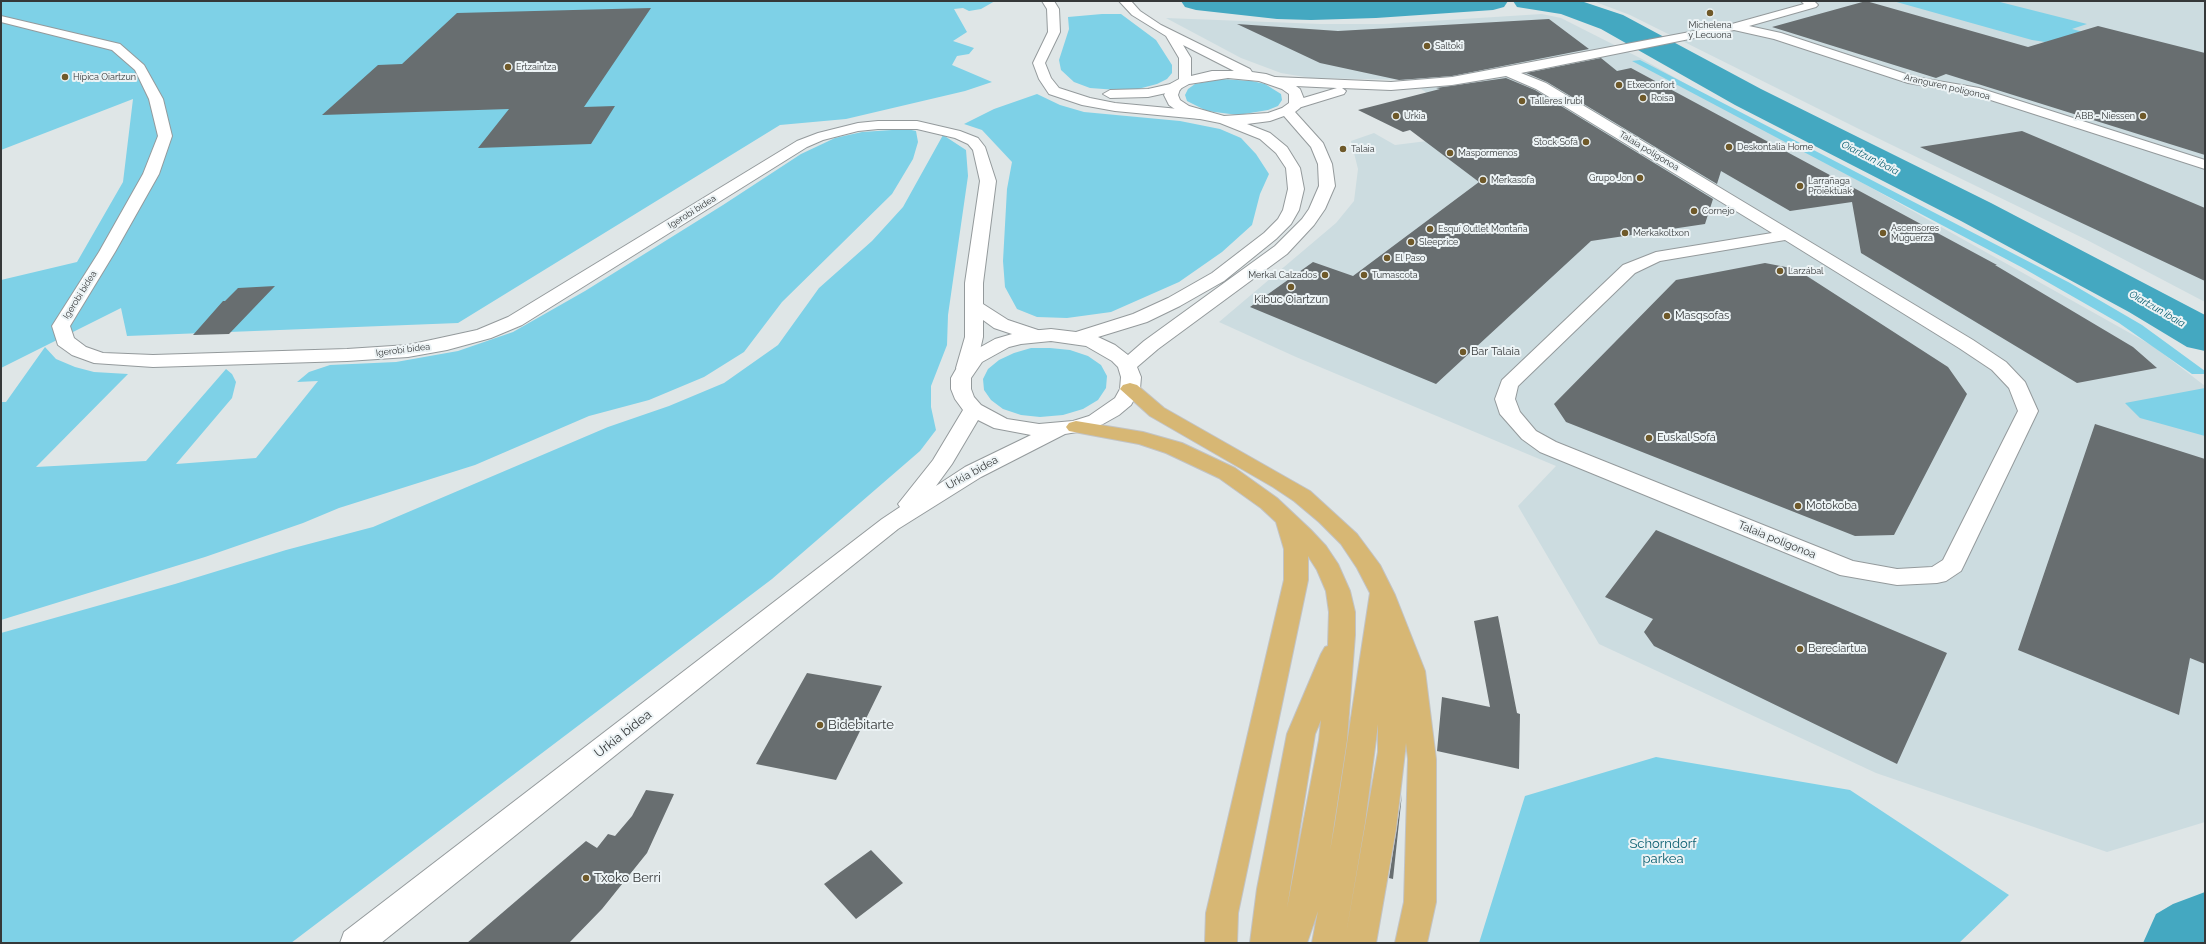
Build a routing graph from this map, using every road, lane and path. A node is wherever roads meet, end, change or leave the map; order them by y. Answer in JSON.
{"nodes":[{"id":1,"x":1048,"y":1,"type":"edge"},
{"id":2,"x":1125,"y":1,"type":"edge"},
{"id":3,"x":1807,"y":1,"type":"edge"},
{"id":4,"x":1,"y":19,"type":"edge"},
{"id":5,"x":1734,"y":27,"type":"junction"},
{"id":6,"x":1172,"y":36,"type":"junction"},
{"id":7,"x":1507,"y":72,"type":"junction"},
{"id":8,"x":1261,"y":77,"type":"junction"},
{"id":9,"x":1045,"y":79,"type":"junction"},
{"id":10,"x":1275,"y":81,"type":"junction"},
{"id":11,"x":1180,"y":84,"type":"junction"},
{"id":12,"x":1370,"y":86,"type":"junction"},
{"id":13,"x":1291,"y":108,"type":"junction"},
{"id":14,"x":1200,"y":115,"type":"junction"},
{"id":15,"x":1224,"y":120,"type":"junction"},
{"id":16,"x":2205,"y":165,"type":"edge"},
{"id":17,"x":1788,"y":235,"type":"junction"},
{"id":18,"x":976,"y":308,"type":"junction"},
{"id":19,"x":1038,"y":336,"type":"junction"},
{"id":20,"x":1077,"y":338,"type":"junction"},
{"id":21,"x":966,"y":368,"type":"junction"},
{"id":22,"x":1129,"y":378,"type":"junction"},
{"id":23,"x":974,"y":409,"type":"junction"},
{"id":24,"x":1067,"y":428,"type":"junction"},
{"id":25,"x":1286,"y":520,"type":"junction"},
{"id":26,"x":890,"y":524,"type":"junction"},
{"id":27,"x":1382,"y":593,"type":"junction"},
{"id":28,"x":1342,"y":635,"type":"junction"},
{"id":29,"x":356,"y":943,"type":"edge"},
{"id":30,"x":1221,"y":943,"type":"edge"},
{"id":31,"x":1266,"y":943,"type":"edge"},
{"id":32,"x":1291,"y":943,"type":"edge"},
{"id":33,"x":1328,"y":943,"type":"edge"},
{"id":34,"x":1360,"y":943,"type":"edge"},
{"id":35,"x":1411,"y":943,"type":"edge"}],
"edges":[{"from":1,"to":9,"type":"street"},
{"from":2,"to":6,"type":"street"},
{"from":3,"to":5,"type":"street"},
{"from":4,"to":18,"type":"street","name":"Igerobi bidea"},
{"from":5,"to":7,"type":"street"},
{"from":5,"to":16,"type":"street","name":"Aranguren poligonoa"},
{"from":6,"to":8,"type":"street"},
{"from":6,"to":11,"type":"street"},
{"from":7,"to":12,"type":"street"},
{"from":7,"to":17,"type":"street","name":"Talaia poligonoa"},
{"from":8,"to":10,"type":"street"},
{"from":8,"to":11,"type":"street"},
{"from":9,"to":11,"type":"street"},
{"from":9,"to":14,"type":"street"},
{"from":10,"to":12,"type":"street"},
{"from":10,"to":13,"type":"street"},
{"from":11,"to":14,"type":"street"},
{"from":12,"to":13,"type":"street"},
{"from":13,"to":15,"type":"street"},
{"from":13,"to":22,"type":"street"},
{"from":14,"to":15,"type":"street"},
{"from":15,"to":20,"type":"street"},
{"from":17,"to":17,"type":"street","name":"Talaia poligonoa"},
{"from":18,"to":19,"type":"street"},
{"from":18,"to":21,"type":"street","name":"Igerobi bidea"},
{"from":19,"to":20,"type":"street"},
{"from":19,"to":21,"type":"street"},
{"from":20,"to":22,"type":"street"},
{"from":21,"to":23,"type":"street"},
{"from":22,"to":24,"type":"street"},
{"from":22,"to":27,"type":"highway"},
{"from":23,"to":24,"type":"street"},
{"from":23,"to":26,"type":"street","name":"Urkia bidea"},
{"from":24,"to":25,"type":"highway"},
{"from":24,"to":26,"type":"street","name":"Urkia bidea"},
{"from":25,"to":28,"type":"highway"},
{"from":25,"to":30,"type":"highway"},
{"from":26,"to":29,"type":"street","name":"Urkia bidea"},
{"from":27,"to":33,"type":"highway"},
{"from":27,"to":34,"type":"highway"},
{"from":27,"to":35,"type":"highway"},
{"from":28,"to":31,"type":"highway"},
{"from":28,"to":32,"type":"highway"}]}
